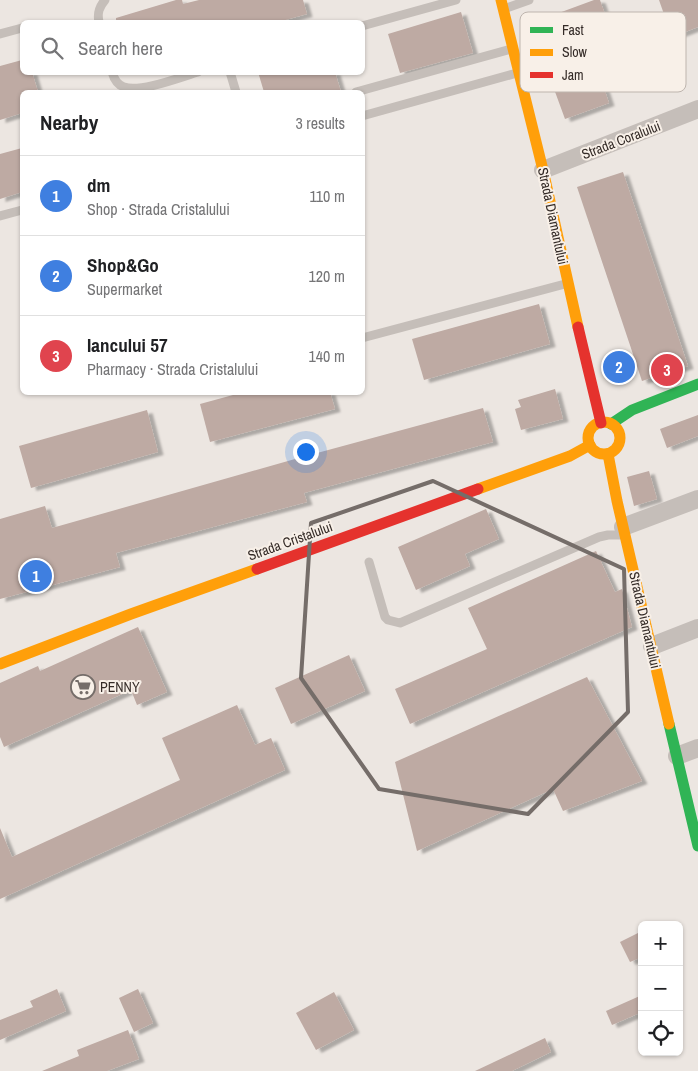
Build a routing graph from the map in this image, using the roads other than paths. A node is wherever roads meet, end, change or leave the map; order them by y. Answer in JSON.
{"nodes":[{"id":1,"x":105,"y":0,"type":"edge"},
{"id":2,"x":456,"y":0,"type":"edge"},
{"id":3,"x":529,"y":0,"type":"edge"},
{"id":4,"x":502,"y":5,"type":"edge"},
{"id":5,"x":98,"y":20,"type":"edge"},
{"id":6,"x":365,"y":25,"type":"edge"},
{"id":7,"x":20,"y":29,"type":"edge"},
{"id":8,"x":0,"y":34,"type":"edge"},
{"id":9,"x":514,"y":48,"type":"junction"},
{"id":10,"x":520,"y":72,"type":"joint"},
{"id":11,"x":113,"y":75,"type":"edge"},
{"id":12,"x":187,"y":75,"type":"edge"},
{"id":13,"x":231,"y":75,"type":"edge"},
{"id":14,"x":235,"y":90,"type":"edge"},
{"id":15,"x":363,"y":90,"type":"edge"},
{"id":16,"x":525,"y":92,"type":"edge"},
{"id":17,"x":698,"y":109,"type":"edge"},
{"id":18,"x":365,"y":115,"type":"edge"},
{"id":19,"x":543,"y":170,"type":"junction"},
{"id":20,"x":20,"y":211,"type":"edge"},
{"id":21,"x":0,"y":216,"type":"edge"},
{"id":22,"x":567,"y":284,"type":"junction"},
{"id":23,"x":365,"y":337,"type":"edge"},
{"id":24,"x":698,"y":384,"type":"edge"},
{"id":25,"x":698,"y":395,"type":"edge"},
{"id":26,"x":655,"y":414,"type":"dead end"},
{"id":27,"x":606,"y":424,"type":"junction"},
{"id":28,"x":632,"y":427,"type":"dead end"},
{"id":29,"x":620,"y":439,"type":"junction"},
{"id":30,"x":590,"y":445,"type":"junction"},
{"id":31,"x":608,"y":454,"type":"junction"},
{"id":32,"x":698,"y":499,"type":"edge"},
{"id":33,"x":624,"y":532,"type":"junction"},
{"id":34,"x":368,"y":562,"type":"dead end"},
{"id":35,"x":698,"y":628,"type":"edge"},
{"id":36,"x":652,"y":646,"type":"junction"},
{"id":37,"x":0,"y":664,"type":"edge"},
{"id":38,"x":698,"y":748,"type":"edge"},
{"id":39,"x":677,"y":756,"type":"junction"},
{"id":40,"x":698,"y":846,"type":"edge"}],
"edges":[{"from":1,"to":5,"type":"lane"},
{"from":2,"to":6,"type":"lane"},
{"from":3,"to":4,"type":"lane","name":"Strada Diamantului"},
{"from":4,"to":9,"type":"street","name":"Strada Diamantului"},
{"from":7,"to":8,"type":"lane"},
{"from":9,"to":10,"type":"street","name":"Strada Diamantului"},
{"from":9,"to":15,"type":"lane"},
{"from":10,"to":18,"type":"lane"},
{"from":11,"to":12,"type":"lane"},
{"from":13,"to":14,"type":"lane"},
{"from":16,"to":19,"type":"street","name":"Strada Diamantului"},
{"from":17,"to":19,"type":"street","name":"Strada Coralului"},
{"from":19,"to":22,"type":"street","name":"Strada Diamantului"},
{"from":20,"to":21,"type":"lane"},
{"from":22,"to":23,"type":"lane"},
{"from":22,"to":27,"type":"street","name":"Strada Diamantului"},
{"from":24,"to":27,"type":"street"},
{"from":25,"to":26,"type":"street"},
{"from":27,"to":29,"type":"street"},
{"from":27,"to":30,"type":"street"},
{"from":28,"to":29,"type":"street"},
{"from":29,"to":31,"type":"street"},
{"from":30,"to":31,"type":"street"},
{"from":30,"to":37,"type":"street","name":"Strada Cristalului"},
{"from":31,"to":33,"type":"street","name":"Strada Diamantului"},
{"from":32,"to":33,"type":"street"},
{"from":33,"to":34,"type":"lane"},
{"from":33,"to":36,"type":"street","name":"Strada Diamantului"},
{"from":35,"to":36,"type":"street"},
{"from":36,"to":39,"type":"street","name":"Strada Diamantului"},
{"from":38,"to":39,"type":"street"},
{"from":39,"to":40,"type":"street","name":"Strada Diamantului"}]}
